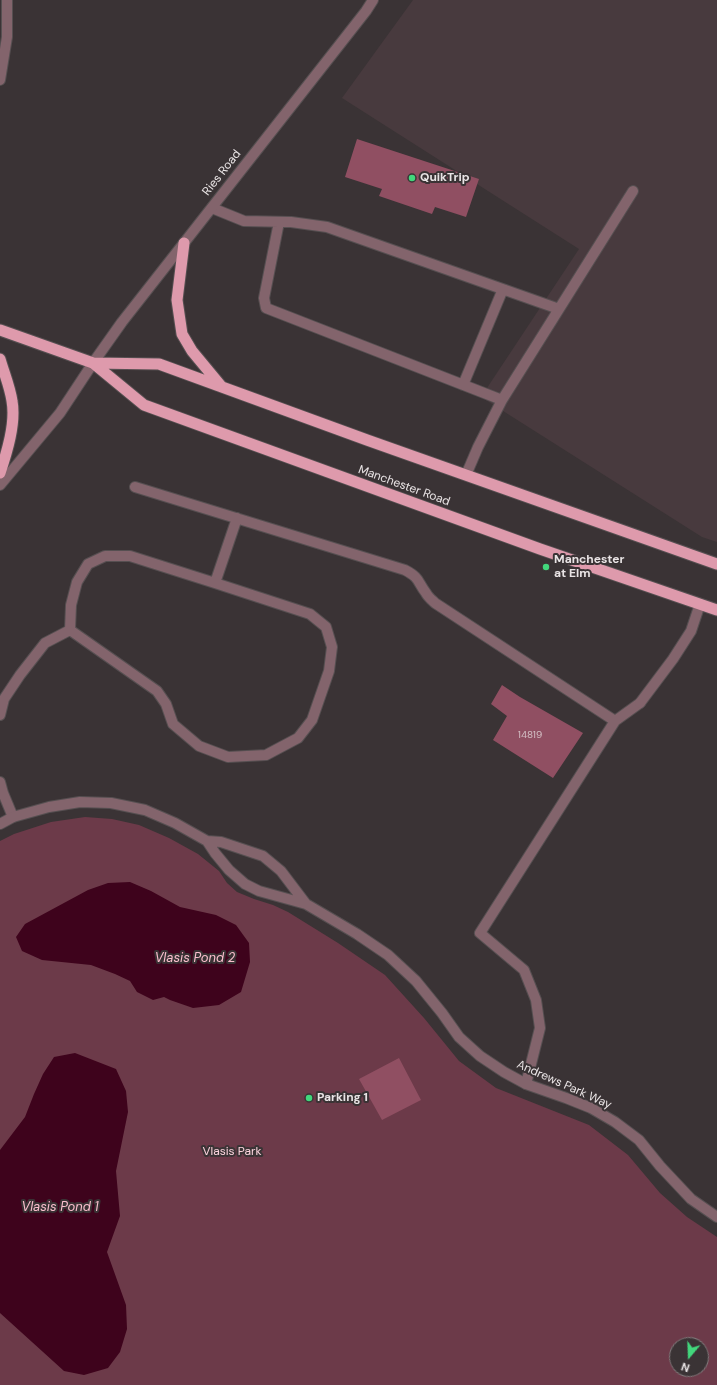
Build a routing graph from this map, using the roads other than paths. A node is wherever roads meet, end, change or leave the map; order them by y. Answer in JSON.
{"nodes":[{"id":1,"x":7,"y":0,"type":"edge"},
{"id":2,"x":373,"y":0,"type":"edge"},
{"id":3,"x":0,"y":80,"type":"edge"},
{"id":4,"x":633,"y":191,"type":"dead end"},
{"id":5,"x":212,"y":208,"type":"junction"},
{"id":6,"x":278,"y":222,"type":"junction"},
{"id":7,"x":184,"y":243,"type":"junction"},
{"id":8,"x":503,"y":289,"type":"junction"},
{"id":9,"x":559,"y":309,"type":"junction"},
{"id":10,"x":0,"y":330,"type":"edge"},
{"id":11,"x":0,"y":359,"type":"edge"},
{"id":12,"x":94,"y":363,"type":"junction"},
{"id":13,"x":463,"y":385,"type":"junction"},
{"id":14,"x":222,"y":387,"type":"junction"},
{"id":15,"x":502,"y":400,"type":"junction"},
{"id":16,"x":0,"y":473,"type":"edge"},
{"id":17,"x":466,"y":475,"type":"junction"},
{"id":18,"x":0,"y":485,"type":"edge"},
{"id":19,"x":135,"y":487,"type":"dead end"},
{"id":20,"x":237,"y":518,"type":"junction"},
{"id":21,"x":717,"y":564,"type":"edge"},
{"id":22,"x":215,"y":583,"type":"junction"},
{"id":23,"x":700,"y":604,"type":"junction"},
{"id":24,"x":717,"y":610,"type":"edge"},
{"id":25,"x":70,"y":630,"type":"junction"},
{"id":26,"x":0,"y":715,"type":"edge"},
{"id":27,"x":615,"y":721,"type":"junction"},
{"id":28,"x":0,"y":782,"type":"edge"},
{"id":29,"x":13,"y":817,"type":"junction"},
{"id":30,"x":0,"y":824,"type":"edge"},
{"id":31,"x":207,"y":841,"type":"junction"},
{"id":32,"x":306,"y":904,"type":"junction"},
{"id":33,"x":526,"y":1084,"type":"junction"},
{"id":34,"x":717,"y":1217,"type":"edge"}],
"edges":[{"from":1,"to":3,"type":"street"},
{"from":2,"to":5,"type":"street","name":"Ries Road"},
{"from":4,"to":9,"type":"street"},
{"from":5,"to":6,"type":"street"},
{"from":5,"to":7,"type":"street","name":"Ries Road"},
{"from":6,"to":8,"type":"street"},
{"from":6,"to":13,"type":"street"},
{"from":7,"to":12,"type":"street","name":"Ries Road"},
{"from":7,"to":14,"type":"highway"},
{"from":8,"to":9,"type":"street"},
{"from":8,"to":13,"type":"street"},
{"from":9,"to":15,"type":"street"},
{"from":10,"to":12,"type":"highway","name":"Manchester Road"},
{"from":11,"to":16,"type":"highway"},
{"from":12,"to":14,"type":"highway","name":"Manchester Road"},
{"from":12,"to":18,"type":"street","name":"Ries Road"},
{"from":12,"to":23,"type":"highway","name":"Manchester Road"},
{"from":13,"to":15,"type":"street"},
{"from":14,"to":17,"type":"highway","name":"Manchester Road"},
{"from":15,"to":17,"type":"street"},
{"from":17,"to":21,"type":"highway","name":"Manchester Road"},
{"from":19,"to":20,"type":"street"},
{"from":20,"to":22,"type":"street"},
{"from":20,"to":27,"type":"street"},
{"from":22,"to":25,"type":"street"},
{"from":22,"to":25,"type":"street"},
{"from":23,"to":24,"type":"highway","name":"Manchester Road"},
{"from":23,"to":27,"type":"street"},
{"from":25,"to":26,"type":"street"},
{"from":27,"to":33,"type":"street"},
{"from":28,"to":29,"type":"street"},
{"from":29,"to":30,"type":"street","name":"Andrews Park Way"},
{"from":29,"to":31,"type":"street","name":"Andrews Park Way"},
{"from":31,"to":32,"type":"street","name":"Andrews Park Way"},
{"from":31,"to":32,"type":"street","name":"Andrews Park Way"},
{"from":32,"to":33,"type":"street","name":"Andrews Park Way"},
{"from":33,"to":34,"type":"street","name":"Andrews Park Way"}]}
